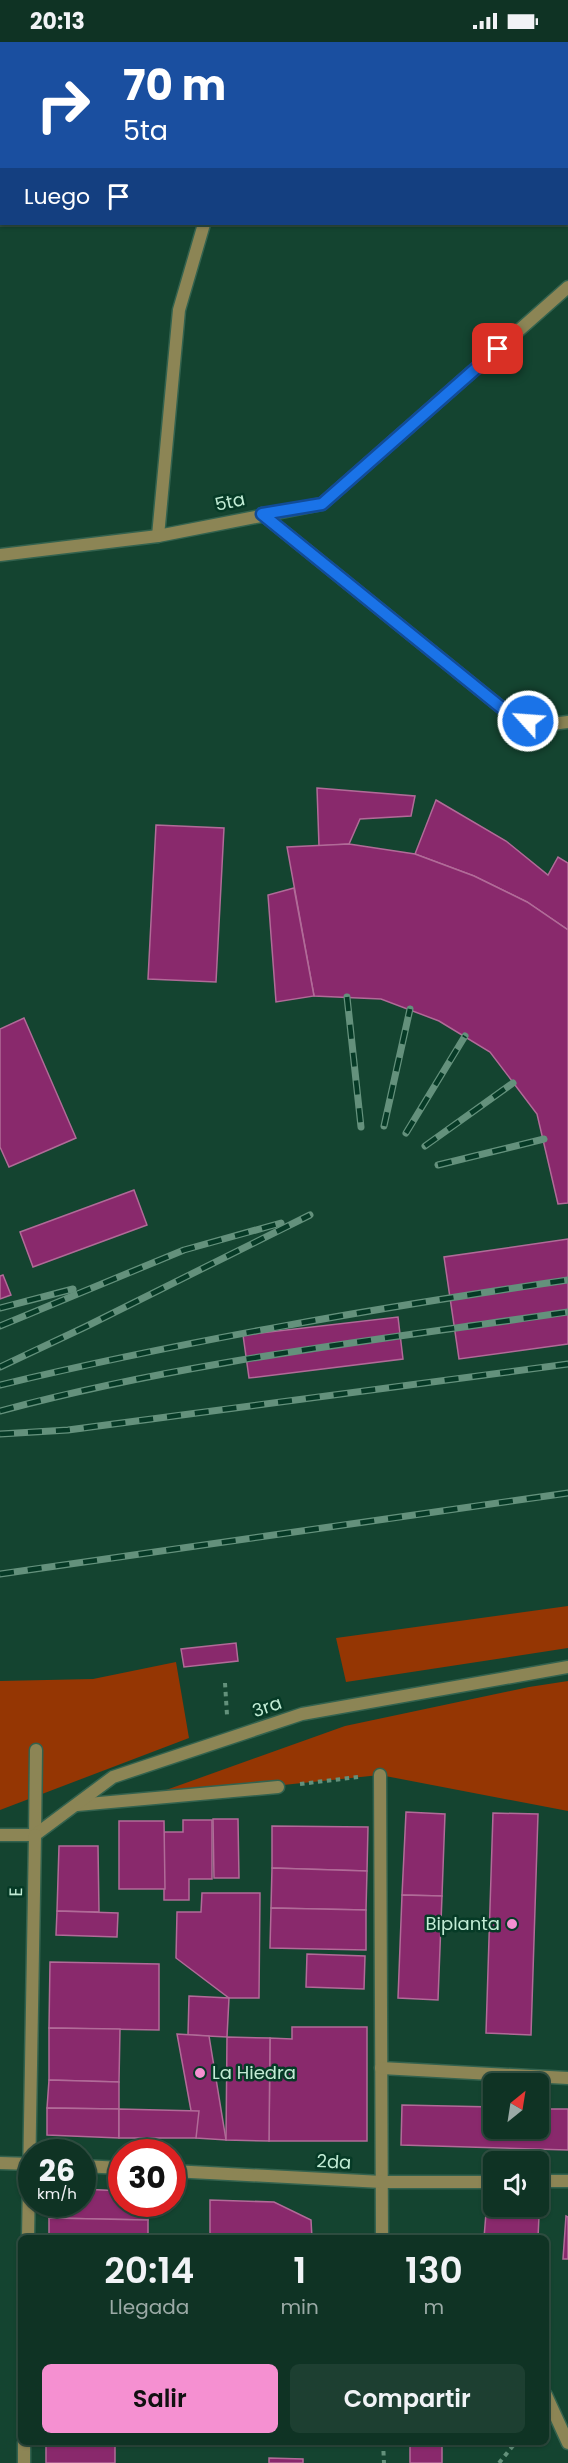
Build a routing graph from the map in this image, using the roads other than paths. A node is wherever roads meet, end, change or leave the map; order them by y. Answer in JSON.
{"nodes":[{"id":1,"x":204,"y":225,"type":"edge"},
{"id":2,"x":568,"y":287,"type":"edge"},
{"id":3,"x":262,"y":514,"type":"junction"},
{"id":4,"x":158,"y":536,"type":"junction"},
{"id":5,"x":0,"y":555,"type":"edge"},
{"id":6,"x":568,"y":722,"type":"edge"},
{"id":7,"x":568,"y":1667,"type":"edge"},
{"id":8,"x":36,"y":1750,"type":"dead end"},
{"id":9,"x":380,"y":1775,"type":"road end"},
{"id":10,"x":278,"y":1787,"type":"road end"},
{"id":11,"x":75,"y":1805,"type":"junction"},
{"id":12,"x":0,"y":1835,"type":"edge"},
{"id":13,"x":35,"y":1835,"type":"junction"},
{"id":14,"x":381,"y":2068,"type":"junction"},
{"id":15,"x":568,"y":2078,"type":"edge"},
{"id":16,"x":30,"y":2139,"type":"edge"},
{"id":17,"x":0,"y":2163,"type":"edge"},
{"id":18,"x":18,"y":2163,"type":"edge"},
{"id":19,"x":186,"y":2172,"type":"edge"},
{"id":20,"x":549,"y":2181,"type":"edge"},
{"id":21,"x":568,"y":2181,"type":"edge"},
{"id":22,"x":382,"y":2182,"type":"junction"},
{"id":23,"x":483,"y":2182,"type":"edge"},
{"id":24,"x":29,"y":2217,"type":"edge"},
{"id":25,"x":28,"y":2235,"type":"edge"},
{"id":26,"x":384,"y":2235,"type":"edge"},
{"id":27,"x":549,"y":2401,"type":"edge"},
{"id":28,"x":568,"y":2443,"type":"edge"},
{"id":29,"x":24,"y":2445,"type":"edge"},
{"id":30,"x":24,"y":2463,"type":"edge"}],
"edges":[{"from":1,"to":4,"type":"street"},
{"from":2,"to":3,"type":"street","name":"5ta"},
{"from":3,"to":4,"type":"street","name":"5ta"},
{"from":3,"to":6,"type":"street"},
{"from":4,"to":5,"type":"street","name":"5ta"},
{"from":7,"to":11,"type":"street","name":"3ra"},
{"from":8,"to":13,"type":"street","name":"E"},
{"from":9,"to":14,"type":"street"},
{"from":10,"to":11,"type":"street"},
{"from":11,"to":13,"type":"street","name":"3ra"},
{"from":12,"to":13,"type":"street"},
{"from":13,"to":16,"type":"street","name":"E"},
{"from":14,"to":15,"type":"street"},
{"from":14,"to":22,"type":"street"},
{"from":17,"to":18,"type":"street"},
{"from":19,"to":22,"type":"street","name":"2da"},
{"from":20,"to":21,"type":"street"},
{"from":22,"to":23,"type":"street","name":"2da"},
{"from":22,"to":26,"type":"street"},
{"from":24,"to":25,"type":"street","name":"E"},
{"from":27,"to":28,"type":"street"},
{"from":29,"to":30,"type":"street"}]}
